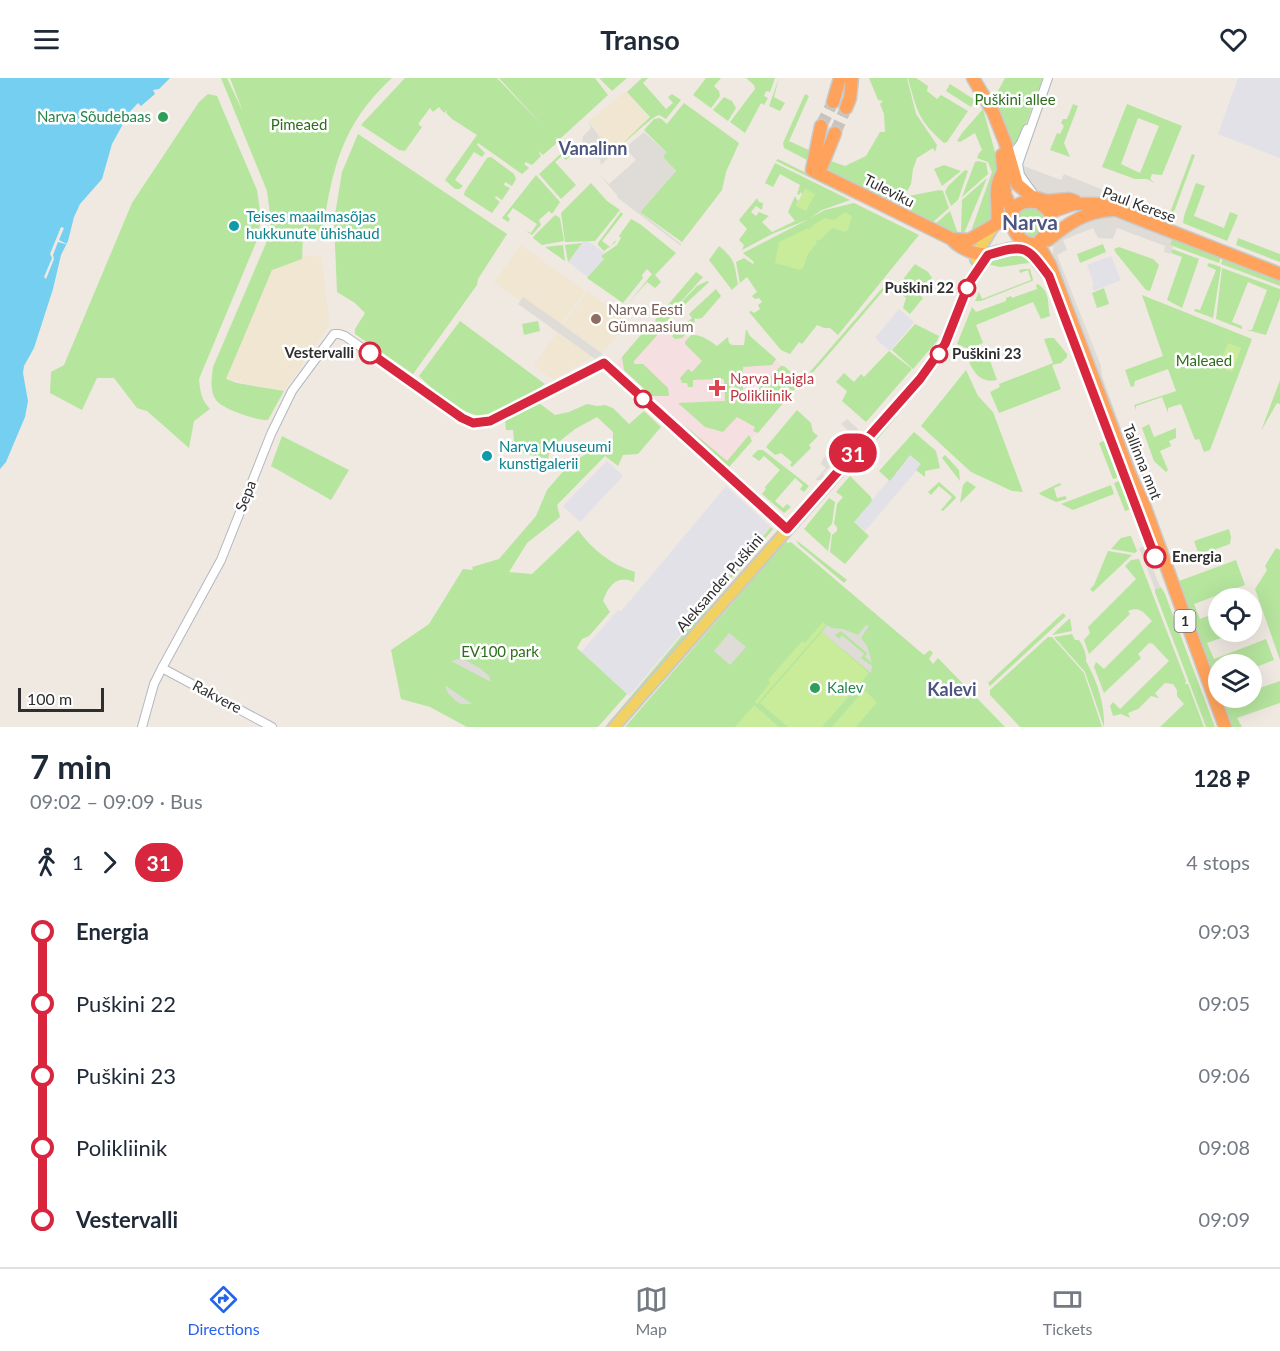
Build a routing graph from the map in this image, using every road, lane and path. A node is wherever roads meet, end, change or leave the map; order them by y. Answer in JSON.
{"nodes":[{"id":1,"x":840,"y":78,"type":"edge"},
{"id":2,"x":852,"y":78,"type":"edge"},
{"id":3,"x":973,"y":78,"type":"edge"},
{"id":4,"x":1048,"y":78,"type":"edge"},
{"id":5,"x":833,"y":102,"type":"tunnel mouth"},
{"id":6,"x":846,"y":108,"type":"tunnel mouth"},
{"id":7,"x":1034,"y":117,"type":"junction"},
{"id":8,"x":822,"y":126,"type":"tunnel mouth"},
{"id":9,"x":835,"y":133,"type":"tunnel mouth"},
{"id":10,"x":1007,"y":165,"type":"junction"},
{"id":11,"x":815,"y":171,"type":"junction"},
{"id":12,"x":1034,"y":199,"type":"junction"},
{"id":13,"x":1081,"y":203,"type":"junction"},
{"id":14,"x":1113,"y":210,"type":"junction"},
{"id":15,"x":1050,"y":212,"type":"junction"},
{"id":16,"x":1013,"y":213,"type":"junction"},
{"id":17,"x":995,"y":225,"type":"junction"},
{"id":18,"x":1053,"y":236,"type":"junction"},
{"id":19,"x":952,"y":239,"type":"junction"},
{"id":20,"x":1030,"y":243,"type":"junction"},
{"id":21,"x":983,"y":255,"type":"junction"},
{"id":22,"x":1050,"y":265,"type":"junction"},
{"id":23,"x":1280,"y":274,"type":"edge"},
{"id":24,"x":787,"y":529,"type":"junction"},
{"id":25,"x":162,"y":668,"type":"junction"},
{"id":26,"x":142,"y":727,"type":"edge"},
{"id":27,"x":272,"y":727,"type":"edge"},
{"id":28,"x":614,"y":727,"type":"edge"},
{"id":29,"x":1219,"y":727,"type":"edge"},
{"id":30,"x":1225,"y":727,"type":"edge"}],
"edges":[{"from":1,"to":5,"type":"highway"},
{"from":2,"to":6,"type":"highway"},
{"from":3,"to":10,"type":"highway","number":"1"},
{"from":4,"to":7,"type":"street"},
{"from":7,"to":10,"type":"street"},
{"from":7,"to":12,"type":"street"},
{"from":8,"to":11,"type":"highway"},
{"from":9,"to":11,"type":"highway"},
{"from":10,"to":12,"type":"highway","number":"1"},
{"from":10,"to":16,"type":"highway","number":"1"},
{"from":10,"to":17,"type":"highway"},
{"from":11,"to":19,"type":"highway","name":"Tuleviku"},
{"from":12,"to":13,"type":"highway"},
{"from":12,"to":15,"type":"highway","number":"1"},
{"from":12,"to":16,"type":"highway"},
{"from":13,"to":14,"type":"highway","name":"Paul Kerese"},
{"from":13,"to":15,"type":"highway","name":"Paul Kerese"},
{"from":14,"to":18,"type":"highway"},
{"from":14,"to":23,"type":"highway","name":"Paul Kerese"},
{"from":15,"to":20,"type":"highway"},
{"from":16,"to":17,"type":"highway"},
{"from":16,"to":20,"type":"highway","number":"1"},
{"from":17,"to":19,"type":"highway"},
{"from":17,"to":21,"type":"main road","name":"Aleksander Puškini"},
{"from":18,"to":20,"type":"highway"},
{"from":18,"to":22,"type":"highway","number":"1"},
{"from":19,"to":21,"type":"highway","name":"Tuleviku"},
{"from":20,"to":21,"type":"highway"},
{"from":20,"to":22,"type":"highway","name":"Tallinna mnt","number":"1"},
{"from":20,"to":29,"type":"highway","name":"Tallinna mnt","number":"1"},
{"from":21,"to":24,"type":"main road","name":"Aleksander Puškini"},
{"from":22,"to":30,"type":"highway","name":"Tallinna mnt","number":"1"},
{"from":24,"to":25,"type":"street","name":"Sepa"},
{"from":24,"to":28,"type":"main road","name":"Aleksander Puškini"},
{"from":25,"to":26,"type":"street","name":"Sepa"},
{"from":25,"to":27,"type":"street","name":"Rakvere"}]}
